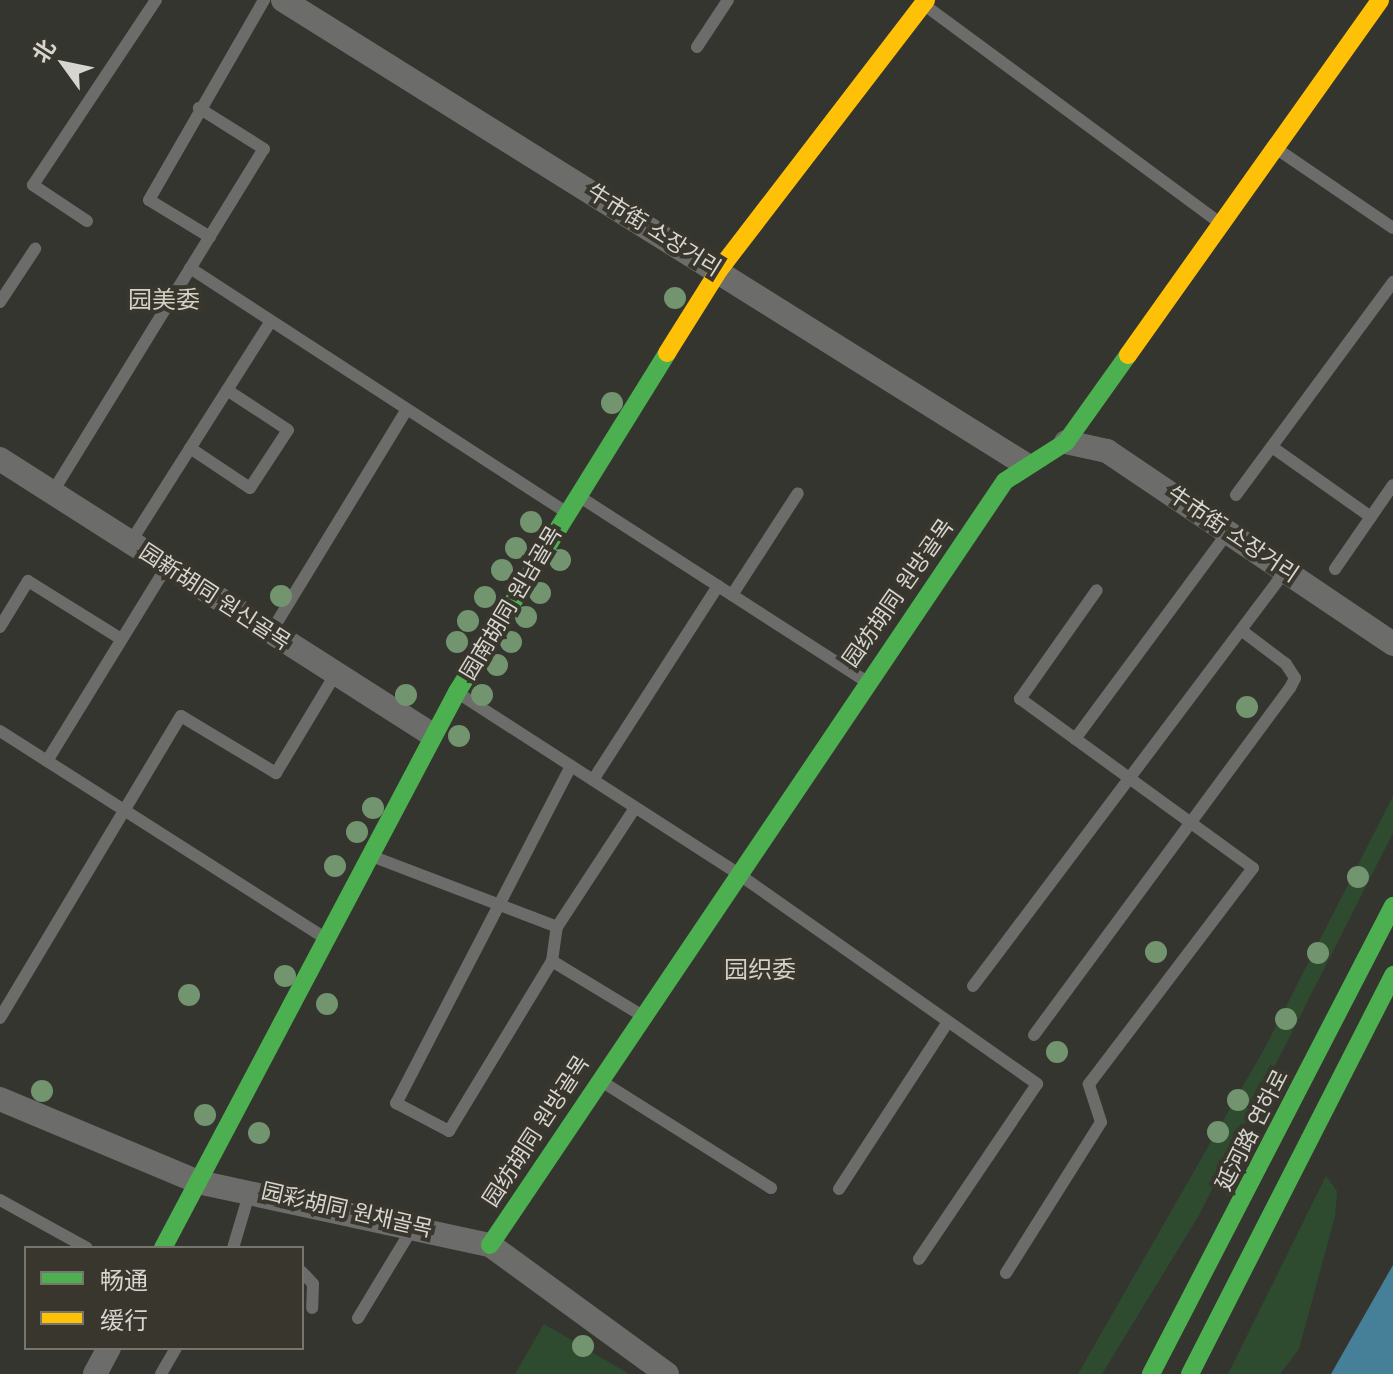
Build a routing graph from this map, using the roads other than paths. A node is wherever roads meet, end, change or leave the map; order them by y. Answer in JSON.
{"nodes":[{"id":1,"x":156,"y":0,"type":"edge"},
{"id":2,"x":264,"y":0,"type":"edge"},
{"id":3,"x":728,"y":0,"type":"edge"},
{"id":4,"x":1380,"y":0,"type":"edge"},
{"id":5,"x":922,"y":1,"type":"edge"},
{"id":6,"x":298,"y":4,"type":"edge"},
{"id":7,"x":697,"y":47,"type":"dead end"},
{"id":8,"x":199,"y":108,"type":"junction"},
{"id":9,"x":1275,"y":147,"type":"junction"},
{"id":10,"x":87,"y":221,"type":"dead end"},
{"id":11,"x":1220,"y":223,"type":"junction"},
{"id":12,"x":1393,"y":228,"type":"edge"},
{"id":13,"x":210,"y":237,"type":"junction"},
{"id":14,"x":35,"y":249,"type":"dead end"},
{"id":15,"x":190,"y":268,"type":"junction"},
{"id":16,"x":719,"y":270,"type":"junction"},
{"id":17,"x":1393,"y":282,"type":"edge"},
{"id":18,"x":0,"y":302,"type":"edge"},
{"id":19,"x":271,"y":321,"type":"junction"},
{"id":20,"x":227,"y":390,"type":"junction"},
{"id":21,"x":407,"y":409,"type":"junction"},
{"id":22,"x":1066,"y":442,"type":"junction"},
{"id":23,"x":1272,"y":447,"type":"junction"},
{"id":24,"x":190,"y":448,"type":"junction"},
{"id":25,"x":1023,"y":463,"type":"junction"},
{"id":26,"x":2,"y":466,"type":"edge"},
{"id":27,"x":1393,"y":485,"type":"edge"},
{"id":28,"x":52,"y":493,"type":"junction"},
{"id":29,"x":798,"y":493,"type":"dead end"},
{"id":30,"x":1236,"y":495,"type":"dead end"},
{"id":31,"x":577,"y":496,"type":"junction"},
{"id":32,"x":567,"y":513,"type":"junction"},
{"id":33,"x":1371,"y":517,"type":"junction"},
{"id":34,"x":1229,"y":531,"type":"junction"},
{"id":35,"x":130,"y":543,"type":"junction"},
{"id":36,"x":167,"y":566,"type":"junction"},
{"id":37,"x":1335,"y":569,"type":"dead end"},
{"id":38,"x":1286,"y":570,"type":"junction"},
{"id":39,"x":718,"y":586,"type":"junction"},
{"id":40,"x":1097,"y":590,"type":"dead end"},
{"id":41,"x":732,"y":595,"type":"junction"},
{"id":42,"x":0,"y":627,"type":"edge"},
{"id":43,"x":1241,"y":630,"type":"junction"},
{"id":44,"x":271,"y":632,"type":"junction"},
{"id":45,"x":121,"y":639,"type":"junction"},
{"id":46,"x":1393,"y":644,"type":"edge"},
{"id":47,"x":336,"y":673,"type":"junction"},
{"id":48,"x":865,"y":681,"type":"junction"},
{"id":49,"x":457,"y":692,"type":"junction"},
{"id":50,"x":0,"y":731,"type":"edge"},
{"id":51,"x":431,"y":734,"type":"junction"},
{"id":52,"x":1075,"y":739,"type":"junction"},
{"id":53,"x":47,"y":761,"type":"junction"},
{"id":54,"x":571,"y":766,"type":"junction"},
{"id":55,"x":1129,"y":778,"type":"junction"},
{"id":56,"x":593,"y":780,"type":"junction"},
{"id":57,"x":635,"y":808,"type":"junction"},
{"id":58,"x":125,"y":810,"type":"junction"},
{"id":59,"x":1190,"y":822,"type":"junction"},
{"id":60,"x":368,"y":855,"type":"junction"},
{"id":61,"x":737,"y":873,"type":"junction"},
{"id":62,"x":1393,"y":906,"type":"edge"},
{"id":63,"x":497,"y":909,"type":"junction"},
{"id":64,"x":557,"y":927,"type":"junction"},
{"id":65,"x":325,"y":938,"type":"junction"},
{"id":66,"x":552,"y":961,"type":"junction"},
{"id":67,"x":1393,"y":975,"type":"edge"},
{"id":68,"x":973,"y":986,"type":"dead end"},
{"id":69,"x":641,"y":1015,"type":"junction"},
{"id":70,"x":0,"y":1018,"type":"edge"},
{"id":71,"x":948,"y":1022,"type":"junction"},
{"id":72,"x":1034,"y":1035,"type":"dead end"},
{"id":73,"x":598,"y":1080,"type":"junction"},
{"id":74,"x":0,"y":1099,"type":"edge"},
{"id":75,"x":198,"y":1182,"type":"junction"},
{"id":76,"x":251,"y":1188,"type":"junction"},
{"id":77,"x":771,"y":1188,"type":"dead end"},
{"id":78,"x":839,"y":1189,"type":"dead end"},
{"id":79,"x":0,"y":1200,"type":"edge"},
{"id":80,"x":412,"y":1229,"type":"junction"},
{"id":81,"x":490,"y":1245,"type":"junction"},
{"id":82,"x":83,"y":1246,"type":"edge"},
{"id":83,"x":164,"y":1246,"type":"edge"},
{"id":84,"x":234,"y":1246,"type":"edge"},
{"id":85,"x":919,"y":1259,"type":"dead end"},
{"id":86,"x":1006,"y":1273,"type":"dead end"},
{"id":87,"x":304,"y":1274,"type":"edge"},
{"id":88,"x":312,"y":1308,"type":"dead end"},
{"id":89,"x":358,"y":1318,"type":"dead end"},
{"id":90,"x":108,"y":1350,"type":"edge"},
{"id":91,"x":175,"y":1350,"type":"edge"},
{"id":92,"x":95,"y":1374,"type":"edge"},
{"id":93,"x":161,"y":1374,"type":"edge"},
{"id":94,"x":667,"y":1374,"type":"edge"},
{"id":95,"x":1151,"y":1374,"type":"edge"},
{"id":96,"x":1190,"y":1374,"type":"edge"}],
"edges":[{"from":1,"to":10,"type":"lane"},
{"from":2,"to":8,"type":"lane"},
{"from":3,"to":7,"type":"lane"},
{"from":4,"to":9,"type":"street","name":"园纺胡同 원방골목"},
{"from":5,"to":11,"type":"lane"},
{"from":5,"to":16,"type":"street","name":"园南胡同 원남골목"},
{"from":6,"to":16,"type":"street","name":"牛市街 소장거리"},
{"from":8,"to":13,"type":"lane"},
{"from":8,"to":13,"type":"lane"},
{"from":9,"to":11,"type":"street","name":"园纺胡同 원방골목"},
{"from":9,"to":12,"type":"lane"},
{"from":11,"to":22,"type":"street","name":"园纺胡同 원방골목"},
{"from":13,"to":15,"type":"lane"},
{"from":14,"to":18,"type":"lane"},
{"from":15,"to":19,"type":"lane"},
{"from":15,"to":28,"type":"lane"},
{"from":16,"to":25,"type":"street","name":"牛市街 소장거리"},
{"from":16,"to":31,"type":"street","name":"园南胡同 원남골목"},
{"from":17,"to":23,"type":"lane"},
{"from":19,"to":20,"type":"lane"},
{"from":19,"to":21,"type":"lane"},
{"from":20,"to":24,"type":"lane"},
{"from":20,"to":24,"type":"lane"},
{"from":21,"to":32,"type":"lane"},
{"from":21,"to":44,"type":"lane"},
{"from":22,"to":25,"type":"street","name":"园纺胡同 원방골목"},
{"from":22,"to":34,"type":"street","name":"牛市街 소장거리"},
{"from":23,"to":30,"type":"lane"},
{"from":23,"to":33,"type":"lane"},
{"from":24,"to":35,"type":"lane"},
{"from":25,"to":48,"type":"street","name":"园纺胡同 원방골목"},
{"from":26,"to":28,"type":"street","name":"园新胡同 원신골목"},
{"from":27,"to":33,"type":"lane"},
{"from":28,"to":35,"type":"street","name":"园新胡同 원신골목"},
{"from":29,"to":41,"type":"lane"},
{"from":31,"to":32,"type":"street","name":"园南胡同 원남골목"},
{"from":31,"to":39,"type":"lane"},
{"from":32,"to":49,"type":"street","name":"园南胡同 원남골목"},
{"from":33,"to":37,"type":"lane"},
{"from":34,"to":38,"type":"street","name":"牛市街 소장거리"},
{"from":34,"to":52,"type":"lane"},
{"from":35,"to":36,"type":"street","name":"园新胡同 원신골목"},
{"from":36,"to":44,"type":"street","name":"园新胡同 원신골목"},
{"from":36,"to":45,"type":"lane"},
{"from":38,"to":43,"type":"lane"},
{"from":38,"to":46,"type":"street","name":"牛市街 소장거리"},
{"from":39,"to":41,"type":"lane"},
{"from":39,"to":56,"type":"lane"},
{"from":40,"to":52,"type":"lane"},
{"from":41,"to":48,"type":"lane"},
{"from":42,"to":45,"type":"lane"},
{"from":43,"to":55,"type":"lane"},
{"from":43,"to":59,"type":"lane"},
{"from":44,"to":47,"type":"street","name":"园新胡同 원신골목"},
{"from":45,"to":53,"type":"lane"},
{"from":47,"to":51,"type":"street","name":"园新胡同 원신골목"},
{"from":47,"to":58,"type":"lane"},
{"from":48,"to":61,"type":"street","name":"园纺胡同 원방골목"},
{"from":49,"to":51,"type":"street","name":"园南胡同 원남골목"},
{"from":49,"to":54,"type":"lane"},
{"from":50,"to":53,"type":"lane"},
{"from":51,"to":60,"type":"street","name":"园南胡同 원남골목"},
{"from":52,"to":55,"type":"lane"},
{"from":53,"to":58,"type":"lane"},
{"from":54,"to":56,"type":"lane"},
{"from":54,"to":63,"type":"lane"},
{"from":55,"to":59,"type":"lane"},
{"from":55,"to":68,"type":"lane"},
{"from":56,"to":57,"type":"lane"},
{"from":57,"to":61,"type":"lane"},
{"from":57,"to":64,"type":"lane"},
{"from":58,"to":65,"type":"lane"},
{"from":58,"to":70,"type":"lane"},
{"from":59,"to":72,"type":"lane"},
{"from":59,"to":86,"type":"lane"},
{"from":60,"to":63,"type":"lane"},
{"from":60,"to":65,"type":"street","name":"园南胡同 원남골목"},
{"from":61,"to":69,"type":"street","name":"园纺胡同 원방골목"},
{"from":61,"to":71,"type":"lane"},
{"from":62,"to":95,"type":"street","name":"延河路 연하로"},
{"from":63,"to":64,"type":"lane"},
{"from":63,"to":66,"type":"lane"},
{"from":64,"to":66,"type":"lane"},
{"from":65,"to":75,"type":"street","name":"园南胡同 원남골목"},
{"from":66,"to":69,"type":"lane"},
{"from":67,"to":96,"type":"street"},
{"from":69,"to":73,"type":"street","name":"园纺胡同 원방골목"},
{"from":71,"to":78,"type":"lane"},
{"from":71,"to":85,"type":"lane"},
{"from":73,"to":77,"type":"lane"},
{"from":73,"to":81,"type":"street","name":"园纺胡同 원방골목"},
{"from":74,"to":75,"type":"street","name":"园彩胡同 원채골목"},
{"from":75,"to":76,"type":"street","name":"园彩胡同 원채골목"},
{"from":75,"to":83,"type":"street","name":"园南胡同 원남골목"},
{"from":76,"to":80,"type":"street","name":"园彩胡同 원채골목"},
{"from":76,"to":84,"type":"lane"},
{"from":79,"to":82,"type":"lane"},
{"from":80,"to":81,"type":"street","name":"园彩胡同 원채골목"},
{"from":80,"to":89,"type":"lane"},
{"from":81,"to":94,"type":"street","name":"园彩胡同 원채골목"},
{"from":87,"to":88,"type":"lane"},
{"from":90,"to":92,"type":"street"},
{"from":91,"to":93,"type":"lane"}]}
